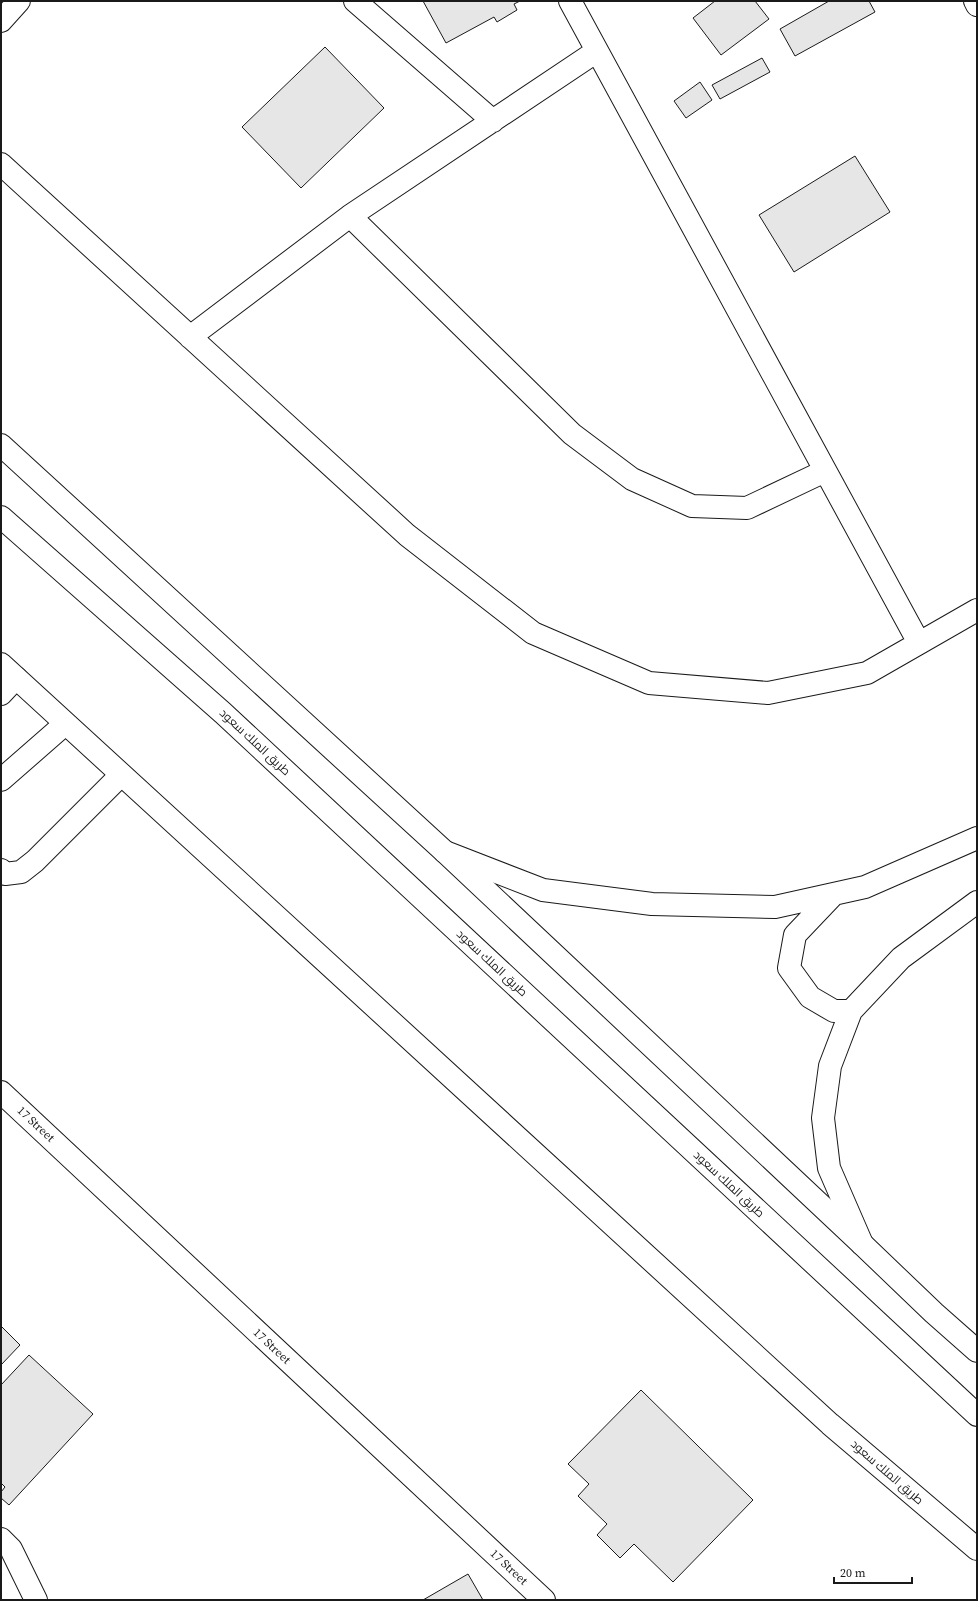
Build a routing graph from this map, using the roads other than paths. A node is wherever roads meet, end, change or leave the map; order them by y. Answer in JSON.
{"nodes":[{"id":1,"x":20,"y":1,"type":"edge"},
{"id":2,"x":355,"y":1,"type":"edge"},
{"id":3,"x":570,"y":1,"type":"edge"},
{"id":4,"x":975,"y":1,"type":"edge"},
{"id":5,"x":977,"y":5,"type":"edge"},
{"id":6,"x":1,"y":21,"type":"edge"},
{"id":7,"x":597,"y":51,"type":"junction"},
{"id":8,"x":493,"y":120,"type":"junction"},
{"id":9,"x":1,"y":164,"type":"edge"},
{"id":10,"x":350,"y":216,"type":"junction"},
{"id":11,"x":190,"y":337,"type":"junction"},
{"id":12,"x":1,"y":445,"type":"edge"},
{"id":13,"x":825,"y":471,"type":"junction"},
{"id":14,"x":1,"y":517,"type":"edge"},
{"id":15,"x":977,"y":610,"type":"edge"},
{"id":16,"x":919,"y":643,"type":"junction"},
{"id":17,"x":8,"y":671,"type":"edge"},
{"id":18,"x":1,"y":694,"type":"edge"},
{"id":19,"x":65,"y":724,"type":"junction"},
{"id":20,"x":121,"y":775,"type":"junction"},
{"id":21,"x":1,"y":780,"type":"edge"},
{"id":22,"x":977,"y":838,"type":"edge"},
{"id":23,"x":446,"y":852,"type":"junction"},
{"id":24,"x":1,"y":870,"type":"edge"},
{"id":25,"x":834,"y":894,"type":"junction"},
{"id":26,"x":977,"y":902,"type":"edge"},
{"id":27,"x":851,"y":1011,"type":"junction"},
{"id":28,"x":1,"y":1092,"type":"edge"},
{"id":29,"x":862,"y":1244,"type":"junction"},
{"id":30,"x":977,"y":1352,"type":"edge"},
{"id":31,"x":977,"y":1415,"type":"edge"},
{"id":32,"x":1,"y":1539,"type":"edge"},
{"id":33,"x":977,"y":1550,"type":"edge"},
{"id":34,"x":36,"y":1600,"type":"edge"},
{"id":35,"x":544,"y":1600,"type":"edge"}],
"edges":[{"from":1,"to":6,"type":"street"},
{"from":2,"to":8,"type":"street"},
{"from":3,"to":7,"type":"street"},
{"from":4,"to":5,"type":"street"},
{"from":7,"to":8,"type":"street"},
{"from":7,"to":13,"type":"street"},
{"from":8,"to":10,"type":"street"},
{"from":9,"to":11,"type":"street"},
{"from":10,"to":11,"type":"street"},
{"from":10,"to":13,"type":"street"},
{"from":11,"to":16,"type":"street"},
{"from":12,"to":23,"type":"street"},
{"from":13,"to":16,"type":"street"},
{"from":14,"to":31,"type":"street","name":"طريق الملك سعود"},
{"from":15,"to":16,"type":"street"},
{"from":17,"to":18,"type":"street"},
{"from":17,"to":19,"type":"street","name":"طريق الملك سعود"},
{"from":19,"to":20,"type":"street","name":"طريق الملك سعود"},
{"from":19,"to":21,"type":"street"},
{"from":20,"to":24,"type":"street"},
{"from":20,"to":33,"type":"street","name":"طريق الملك سعود"},
{"from":22,"to":25,"type":"street"},
{"from":23,"to":25,"type":"street"},
{"from":23,"to":29,"type":"street"},
{"from":25,"to":27,"type":"street"},
{"from":26,"to":27,"type":"street"},
{"from":27,"to":29,"type":"street"},
{"from":28,"to":35,"type":"street","name":"17 Street"},
{"from":29,"to":30,"type":"street"},
{"from":32,"to":34,"type":"street"}]}
